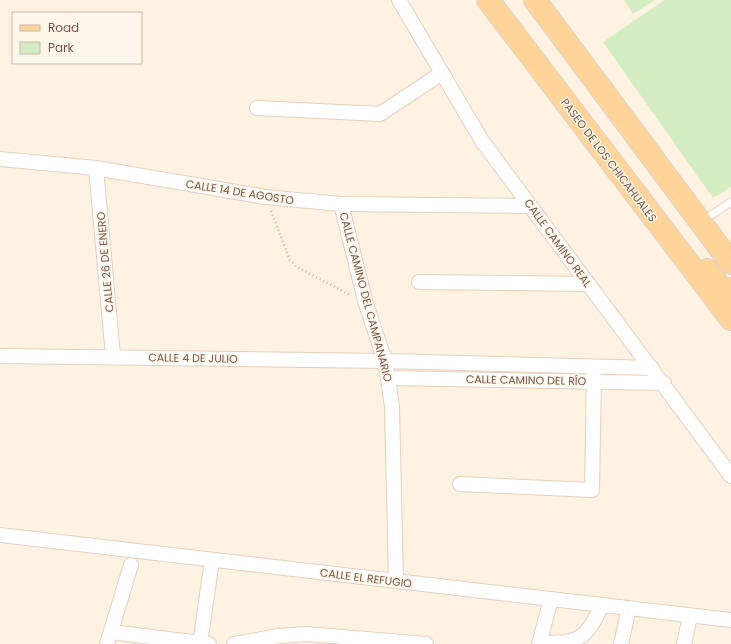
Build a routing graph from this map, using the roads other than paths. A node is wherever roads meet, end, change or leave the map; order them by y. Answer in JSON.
{"nodes":[{"id":1,"x":399,"y":0,"type":"edge"},
{"id":2,"x":488,"y":0,"type":"edge"},
{"id":3,"x":535,"y":0,"type":"edge"},
{"id":4,"x":442,"y":73,"type":"junction"},
{"id":5,"x":258,"y":108,"type":"dead end"},
{"id":6,"x":0,"y":159,"type":"edge"},
{"id":7,"x":96,"y":168,"type":"junction"},
{"id":8,"x":641,"y":201,"type":"junction"},
{"id":9,"x":731,"y":202,"type":"edge"},
{"id":10,"x":341,"y":204,"type":"junction"},
{"id":11,"x":530,"y":206,"type":"junction"},
{"id":12,"x":701,"y":222,"type":"junction"},
{"id":13,"x":731,"y":263,"type":"edge"},
{"id":14,"x":419,"y":282,"type":"dead end"},
{"id":15,"x":588,"y":284,"type":"junction"},
{"id":16,"x":731,"y":289,"type":"edge"},
{"id":17,"x":730,"y":316,"type":"edge"},
{"id":18,"x":0,"y":356,"type":"edge"},
{"id":19,"x":113,"y":356,"type":"junction"},
{"id":20,"x":385,"y":361,"type":"junction"},
{"id":21,"x":594,"y":367,"type":"junction"},
{"id":22,"x":652,"y":368,"type":"junction"},
{"id":23,"x":388,"y":378,"type":"junction"},
{"id":24,"x":594,"y":382,"type":"junction"},
{"id":25,"x":664,"y":384,"type":"junction"},
{"id":26,"x":731,"y":476,"type":"edge"},
{"id":27,"x":460,"y":484,"type":"dead end"},
{"id":28,"x":0,"y":535,"type":"edge"},
{"id":29,"x":212,"y":560,"type":"junction"},
{"id":30,"x":131,"y":565,"type":"dead end"},
{"id":31,"x":396,"y":581,"type":"junction"},
{"id":32,"x":551,"y":599,"type":"junction"},
{"id":33,"x":602,"y":605,"type":"junction"},
{"id":34,"x":630,"y":608,"type":"junction"},
{"id":35,"x":690,"y":616,"type":"junction"},
{"id":36,"x":731,"y":620,"type":"edge"},
{"id":37,"x":109,"y":638,"type":"edge"},
{"id":38,"x":540,"y":643,"type":"edge"},
{"id":39,"x":200,"y":644,"type":"edge"},
{"id":40,"x":209,"y":644,"type":"edge"},
{"id":41,"x":234,"y":644,"type":"edge"},
{"id":42,"x":426,"y":644,"type":"edge"},
{"id":43,"x":621,"y":644,"type":"edge"},
{"id":44,"x":684,"y":644,"type":"edge"}],
"edges":[{"from":1,"to":4,"type":"street","name":"CALLE CAMINO REAL"},
{"from":2,"to":8,"type":"main road","name":"PASEO DE LOS CHICAHUALES"},
{"from":3,"to":12,"type":"main road"},
{"from":4,"to":5,"type":"street"},
{"from":4,"to":11,"type":"street","name":"CALLE CAMINO REAL"},
{"from":6,"to":7,"type":"street","name":"CALLE 14 DE AGOSTO"},
{"from":7,"to":10,"type":"street","name":"CALLE 14 DE AGOSTO"},
{"from":7,"to":19,"type":"street","name":"CALLE 26 DE ENERO"},
{"from":8,"to":16,"type":"main road"},
{"from":8,"to":17,"type":"main road","name":"PASEO DE LOS CHICAHUALES"},
{"from":9,"to":12,"type":"lane"},
{"from":10,"to":11,"type":"street","name":"CALLE 14 DE AGOSTO"},
{"from":10,"to":20,"type":"street","name":"CALLE CAMINO DEL CAMPANARIO"},
{"from":11,"to":15,"type":"street","name":"CALLE CAMINO REAL"},
{"from":12,"to":13,"type":"main road"},
{"from":14,"to":15,"type":"street"},
{"from":15,"to":22,"type":"street","name":"CALLE CAMINO REAL"},
{"from":18,"to":19,"type":"street","name":"CALLE 4 DE JULIO"},
{"from":19,"to":20,"type":"street","name":"CALLE 4 DE JULIO"},
{"from":20,"to":21,"type":"street","name":"CALLE CAMINO DEL RÍO"},
{"from":20,"to":23,"type":"street","name":"CALLE CAMINO DEL CAMPANARIO"},
{"from":21,"to":22,"type":"street","name":"CALLE CAMINO DEL RÍO"},
{"from":21,"to":24,"type":"street"},
{"from":22,"to":25,"type":"street","name":"CALLE CAMINO REAL"},
{"from":23,"to":24,"type":"street","name":"CALLE CAMINO DEL RÍO"},
{"from":23,"to":31,"type":"street","name":"CALLE CAMINO DEL CAMPANARIO"},
{"from":24,"to":25,"type":"street","name":"CALLE CAMINO DEL RÍO"},
{"from":24,"to":27,"type":"street"},
{"from":25,"to":26,"type":"street","name":"CALLE CAMINO REAL"},
{"from":28,"to":29,"type":"street","name":"CALLE EL REFUGIO"},
{"from":29,"to":31,"type":"street","name":"CALLE EL REFUGIO"},
{"from":29,"to":39,"type":"street"},
{"from":30,"to":37,"type":"street"},
{"from":31,"to":32,"type":"street","name":"CALLE EL REFUGIO"},
{"from":32,"to":33,"type":"street","name":"CALLE EL REFUGIO"},
{"from":32,"to":38,"type":"street"},
{"from":33,"to":34,"type":"street","name":"CALLE EL REFUGIO"},
{"from":33,"to":38,"type":"street"},
{"from":34,"to":35,"type":"street","name":"CALLE EL REFUGIO"},
{"from":34,"to":43,"type":"street"},
{"from":35,"to":36,"type":"street","name":"CALLE EL REFUGIO"},
{"from":35,"to":44,"type":"street"},
{"from":37,"to":39,"type":"street"},
{"from":39,"to":40,"type":"street"},
{"from":41,"to":42,"type":"street"}]}
